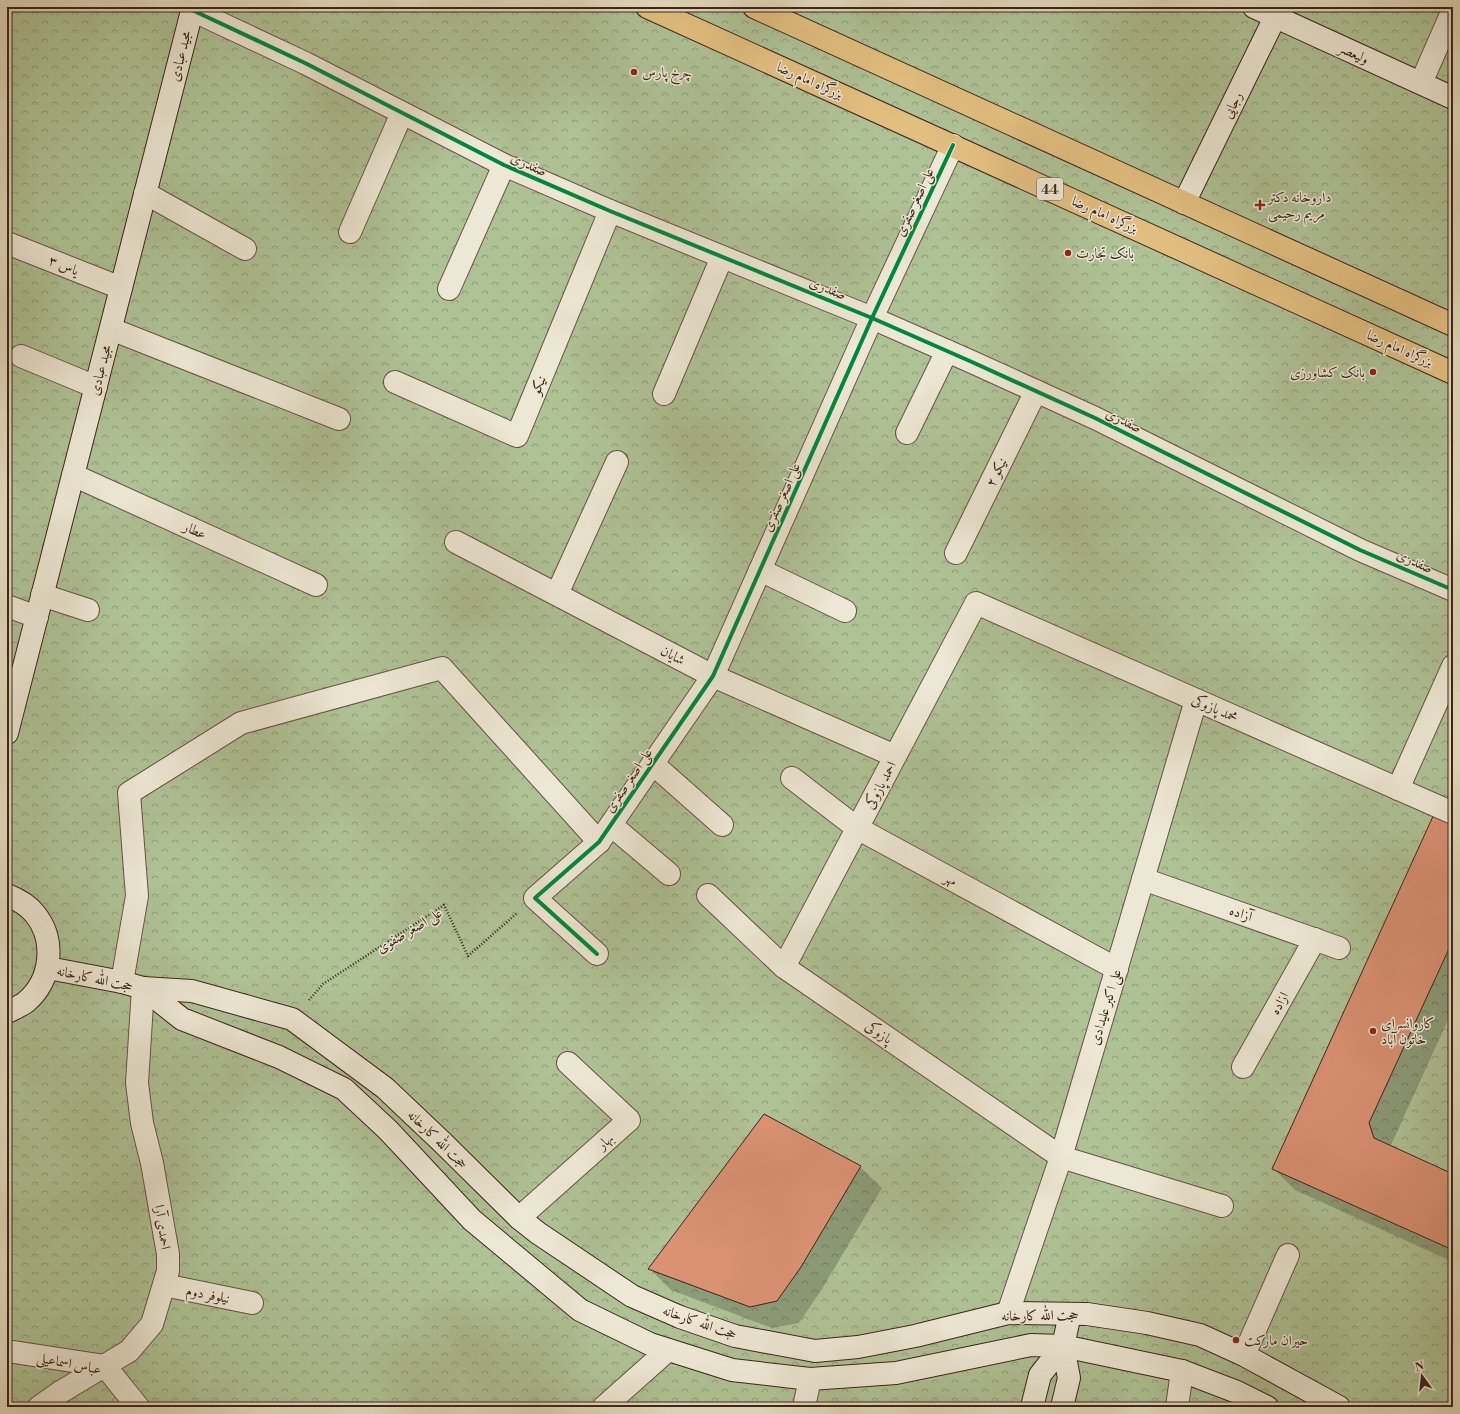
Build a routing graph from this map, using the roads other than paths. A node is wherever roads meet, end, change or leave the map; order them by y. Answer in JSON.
{"nodes":[{"id":1,"x":647,"y":7,"type":"edge"},
{"id":2,"x":754,"y":7,"type":"edge"},
{"id":3,"x":1254,"y":7,"type":"edge"},
{"id":4,"x":193,"y":8,"type":"edge"},
{"id":5,"x":1453,"y":10,"type":"edge"},
{"id":6,"x":1277,"y":12,"type":"edge"},
{"id":7,"x":1421,"y":83,"type":"junction"},
{"id":8,"x":1453,"y":98,"type":"edge"},
{"id":9,"x":402,"y":113,"type":"junction"},
{"id":10,"x":953,"y":145,"type":"junction"},
{"id":11,"x":504,"y":165,"type":"junction"},
{"id":12,"x":145,"y":193,"type":"junction"},
{"id":13,"x":1184,"y":203,"type":"junction"},
{"id":14,"x":610,"y":211,"type":"junction"},
{"id":15,"x":350,"y":232,"type":"dead end"},
{"id":16,"x":7,"y":243,"type":"edge"},
{"id":17,"x":245,"y":249,"type":"dead end"},
{"id":18,"x":722,"y":257,"type":"junction"},
{"id":19,"x":121,"y":288,"type":"junction"},
{"id":20,"x":449,"y":289,"type":"dead end"},
{"id":21,"x":872,"y":318,"type":"junction"},
{"id":22,"x":1453,"y":325,"type":"edge"},
{"id":23,"x":111,"y":329,"type":"junction"},
{"id":24,"x":947,"y":351,"type":"junction"},
{"id":25,"x":21,"y":356,"type":"dead end"},
{"id":26,"x":1453,"y":373,"type":"edge"},
{"id":27,"x":396,"y":382,"type":"dead end"},
{"id":28,"x":96,"y":387,"type":"junction"},
{"id":29,"x":1036,"y":391,"type":"junction"},
{"id":30,"x":664,"y":394,"type":"dead end"},
{"id":31,"x":339,"y":419,"type":"dead end"},
{"id":32,"x":907,"y":433,"type":"dead end"},
{"id":33,"x":616,"y":462,"type":"dead end"},
{"id":34,"x":73,"y":475,"type":"junction"},
{"id":35,"x":456,"y":542,"type":"dead end"},
{"id":36,"x":956,"y":553,"type":"dead end"},
{"id":37,"x":760,"y":570,"type":"junction"},
{"id":38,"x":316,"y":585,"type":"dead end"},
{"id":39,"x":1453,"y":590,"type":"edge"},
{"id":40,"x":557,"y":594,"type":"junction"},
{"id":41,"x":42,"y":595,"type":"junction"},
{"id":42,"x":976,"y":603,"type":"joint"},
{"id":43,"x":7,"y":606,"type":"edge"},
{"id":44,"x":88,"y":610,"type":"dead end"},
{"id":45,"x":845,"y":611,"type":"dead end"},
{"id":46,"x":37,"y":617,"type":"junction"},
{"id":47,"x":1453,"y":666,"type":"edge"},
{"id":48,"x":713,"y":676,"type":"junction"},
{"id":49,"x":1196,"y":700,"type":"junction"},
{"id":50,"x":7,"y":732,"type":"edge"},
{"id":51,"x":895,"y":756,"type":"junction"},
{"id":52,"x":653,"y":764,"type":"junction"},
{"id":53,"x":792,"y":778,"type":"dead end"},
{"id":54,"x":1398,"y":789,"type":"junction"},
{"id":55,"x":1453,"y":813,"type":"edge"},
{"id":56,"x":722,"y":825,"type":"dead end"},
{"id":57,"x":857,"y":828,"type":"junction"},
{"id":58,"x":605,"y":833,"type":"junction"},
{"id":59,"x":669,"y":874,"type":"dead end"},
{"id":60,"x":1143,"y":879,"type":"junction"},
{"id":61,"x":7,"y":895,"type":"edge"},
{"id":62,"x":708,"y":895,"type":"dead end"},
{"id":63,"x":1315,"y":939,"type":"junction"},
{"id":64,"x":1339,"y":948,"type":"dead end"},
{"id":65,"x":597,"y":954,"type":"dead end"},
{"id":66,"x":784,"y":967,"type":"junction"},
{"id":67,"x":48,"y":968,"type":"junction"},
{"id":68,"x":1117,"y":969,"type":"junction"},
{"id":69,"x":132,"y":985,"type":"junction"},
{"id":70,"x":7,"y":1012,"type":"edge"},
{"id":71,"x":568,"y":1063,"type":"dead end"},
{"id":72,"x":1242,"y":1068,"type":"dead end"},
{"id":73,"x":1061,"y":1157,"type":"junction"},
{"id":74,"x":1222,"y":1206,"type":"dead end"},
{"id":75,"x":519,"y":1218,"type":"junction"},
{"id":76,"x":1288,"y":1255,"type":"dead end"},
{"id":77,"x":164,"y":1285,"type":"junction"},
{"id":78,"x":252,"y":1302,"type":"dead end"},
{"id":79,"x":1008,"y":1313,"type":"junction"},
{"id":80,"x":1070,"y":1314,"type":"junction"},
{"id":81,"x":1063,"y":1346,"type":"junction"},
{"id":82,"x":668,"y":1350,"type":"junction"},
{"id":83,"x":7,"y":1351,"type":"edge"},
{"id":84,"x":1244,"y":1356,"type":"junction"},
{"id":85,"x":105,"y":1366,"type":"junction"},
{"id":86,"x":1182,"y":1371,"type":"junction"},
{"id":87,"x":810,"y":1379,"type":"junction"},
{"id":88,"x":40,"y":1407,"type":"edge"},
{"id":89,"x":138,"y":1407,"type":"edge"},
{"id":90,"x":604,"y":1407,"type":"edge"},
{"id":91,"x":804,"y":1407,"type":"edge"},
{"id":92,"x":1032,"y":1407,"type":"edge"},
{"id":93,"x":1062,"y":1407,"type":"edge"},
{"id":94,"x":1177,"y":1407,"type":"edge"},
{"id":95,"x":1267,"y":1407,"type":"edge"},
{"id":96,"x":1339,"y":1407,"type":"edge"}],
"edges":[{"from":1,"to":10,"type":"highway","name":"بزرگراه امام رضا","number":"44"},
{"from":2,"to":13,"type":"highway"},
{"from":3,"to":6,"type":"street","name":"ولیعصر"},
{"from":4,"to":9,"type":"street","name":"صفدری"},
{"from":4,"to":12,"type":"street","name":"مجید عبادی"},
{"from":5,"to":7,"type":"street"},
{"from":6,"to":7,"type":"street","name":"ولیعصر"},
{"from":6,"to":13,"type":"street","name":"رجایی"},
{"from":7,"to":8,"type":"street","name":"ولیعصر"},
{"from":9,"to":11,"type":"street","name":"صفدری"},
{"from":9,"to":15,"type":"street"},
{"from":10,"to":21,"type":"street","name":"علی اصغر صفری"},
{"from":10,"to":26,"type":"highway","name":"بزرگراه امام رضا","number":"44"},
{"from":11,"to":14,"type":"street","name":"صفدری"},
{"from":11,"to":20,"type":"street"},
{"from":12,"to":17,"type":"street"},
{"from":12,"to":19,"type":"street","name":"مجید عبادی"},
{"from":13,"to":22,"type":"highway"},
{"from":14,"to":18,"type":"street","name":"صفدری"},
{"from":14,"to":27,"type":"street","name":"نیکو"},
{"from":16,"to":19,"type":"street","name":"یاس ۳"},
{"from":18,"to":21,"type":"street","name":"صفدری"},
{"from":18,"to":30,"type":"street"},
{"from":19,"to":23,"type":"street","name":"مجید عبادی"},
{"from":21,"to":24,"type":"street","name":"صفدری"},
{"from":21,"to":37,"type":"street","name":"علی اصغر صفری"},
{"from":23,"to":28,"type":"street","name":"مجید عبادی"},
{"from":23,"to":31,"type":"street"},
{"from":24,"to":29,"type":"street","name":"صفدری"},
{"from":24,"to":32,"type":"street"},
{"from":25,"to":28,"type":"street"},
{"from":28,"to":34,"type":"street","name":"مجید عبادی"},
{"from":29,"to":36,"type":"street","name":"نیکو ۲"},
{"from":29,"to":39,"type":"street","name":"صفدری"},
{"from":33,"to":40,"type":"street"},
{"from":34,"to":38,"type":"street","name":"عطار"},
{"from":34,"to":41,"type":"street","name":"مجید عبادی"},
{"from":35,"to":40,"type":"street","name":"شایان"},
{"from":37,"to":45,"type":"street"},
{"from":37,"to":48,"type":"street","name":"علی اصغر صفری"},
{"from":40,"to":48,"type":"street","name":"شایان"},
{"from":41,"to":44,"type":"street"},
{"from":41,"to":46,"type":"street","name":"مجید عبادی"},
{"from":42,"to":49,"type":"street","name":"محمد پازوکی"},
{"from":42,"to":51,"type":"street","name":"احمد پازوکی"},
{"from":43,"to":46,"type":"street"},
{"from":46,"to":50,"type":"street","name":"مجید عبادی"},
{"from":47,"to":54,"type":"street"},
{"from":48,"to":51,"type":"street","name":"شایان"},
{"from":48,"to":52,"type":"street","name":"علی اصغر صفری"},
{"from":49,"to":54,"type":"street","name":"محمد پازوکی"},
{"from":49,"to":60,"type":"street","name":"علی اکبر علیدادی"},
{"from":51,"to":57,"type":"street","name":"احمد پازوکی"},
{"from":52,"to":56,"type":"street"},
{"from":52,"to":58,"type":"street","name":"علی اصغر صفری"},
{"from":53,"to":57,"type":"street","name":"مهر"},
{"from":54,"to":55,"type":"street","name":"محمد پازوکی"},
{"from":57,"to":66,"type":"street","name":"احمد پازوکی"},
{"from":57,"to":68,"type":"street","name":"مهر"},
{"from":58,"to":59,"type":"street"},
{"from":58,"to":65,"type":"street"},
{"from":58,"to":69,"type":"street","name":"احمدی آرا"},
{"from":60,"to":63,"type":"street","name":"آزاده"},
{"from":60,"to":68,"type":"street","name":"علی اکبر علیدادی"},
{"from":61,"to":67,"type":"street"},
{"from":62,"to":66,"type":"street","name":"پازوکی"},
{"from":63,"to":64,"type":"street","name":"آزاده"},
{"from":63,"to":72,"type":"street","name":"ازاده"},
{"from":66,"to":73,"type":"street","name":"پازوکی"},
{"from":67,"to":69,"type":"street","name":"حجت الله کارخانه"},
{"from":67,"to":70,"type":"street"},
{"from":68,"to":73,"type":"street","name":"علی اکبر علیدادی"},
{"from":69,"to":75,"type":"street","name":"حجت الله کارخانه"},
{"from":69,"to":77,"type":"street","name":"احمدی آرا"},
{"from":69,"to":82,"type":"street","name":"حجت الله کارخانه"},
{"from":71,"to":75,"type":"street","name":"بهار"},
{"from":73,"to":74,"type":"street","name":"پازوکی"},
{"from":73,"to":79,"type":"street","name":"علی اکبر علیدادی"},
{"from":75,"to":79,"type":"street","name":"حجت الله کارخانه"},
{"from":76,"to":84,"type":"street"},
{"from":77,"to":78,"type":"street","name":"نیلوفر دوم"},
{"from":77,"to":85,"type":"street","name":"احمدی آرا"},
{"from":79,"to":80,"type":"street","name":"حجت الله کارخانه"},
{"from":80,"to":81,"type":"street"},
{"from":80,"to":84,"type":"street","name":"حجت الله کارخانه"},
{"from":81,"to":86,"type":"street","name":"حجت الله کارخانه"},
{"from":81,"to":87,"type":"street","name":"حجت الله کارخانه"},
{"from":81,"to":92,"type":"street"},
{"from":81,"to":93,"type":"street"},
{"from":82,"to":87,"type":"street","name":"حجت الله کارخانه"},
{"from":82,"to":90,"type":"street"},
{"from":83,"to":85,"type":"street","name":"عباس اسماعیلی"},
{"from":84,"to":96,"type":"street","name":"حجت الله کارخانه"},
{"from":85,"to":88,"type":"street","name":"احمدی آرا"},
{"from":85,"to":89,"type":"street","name":"عباس اسماعیلی"},
{"from":86,"to":94,"type":"street"},
{"from":86,"to":95,"type":"street","name":"حجت الله کارخانه"},
{"from":87,"to":91,"type":"street"}]}
